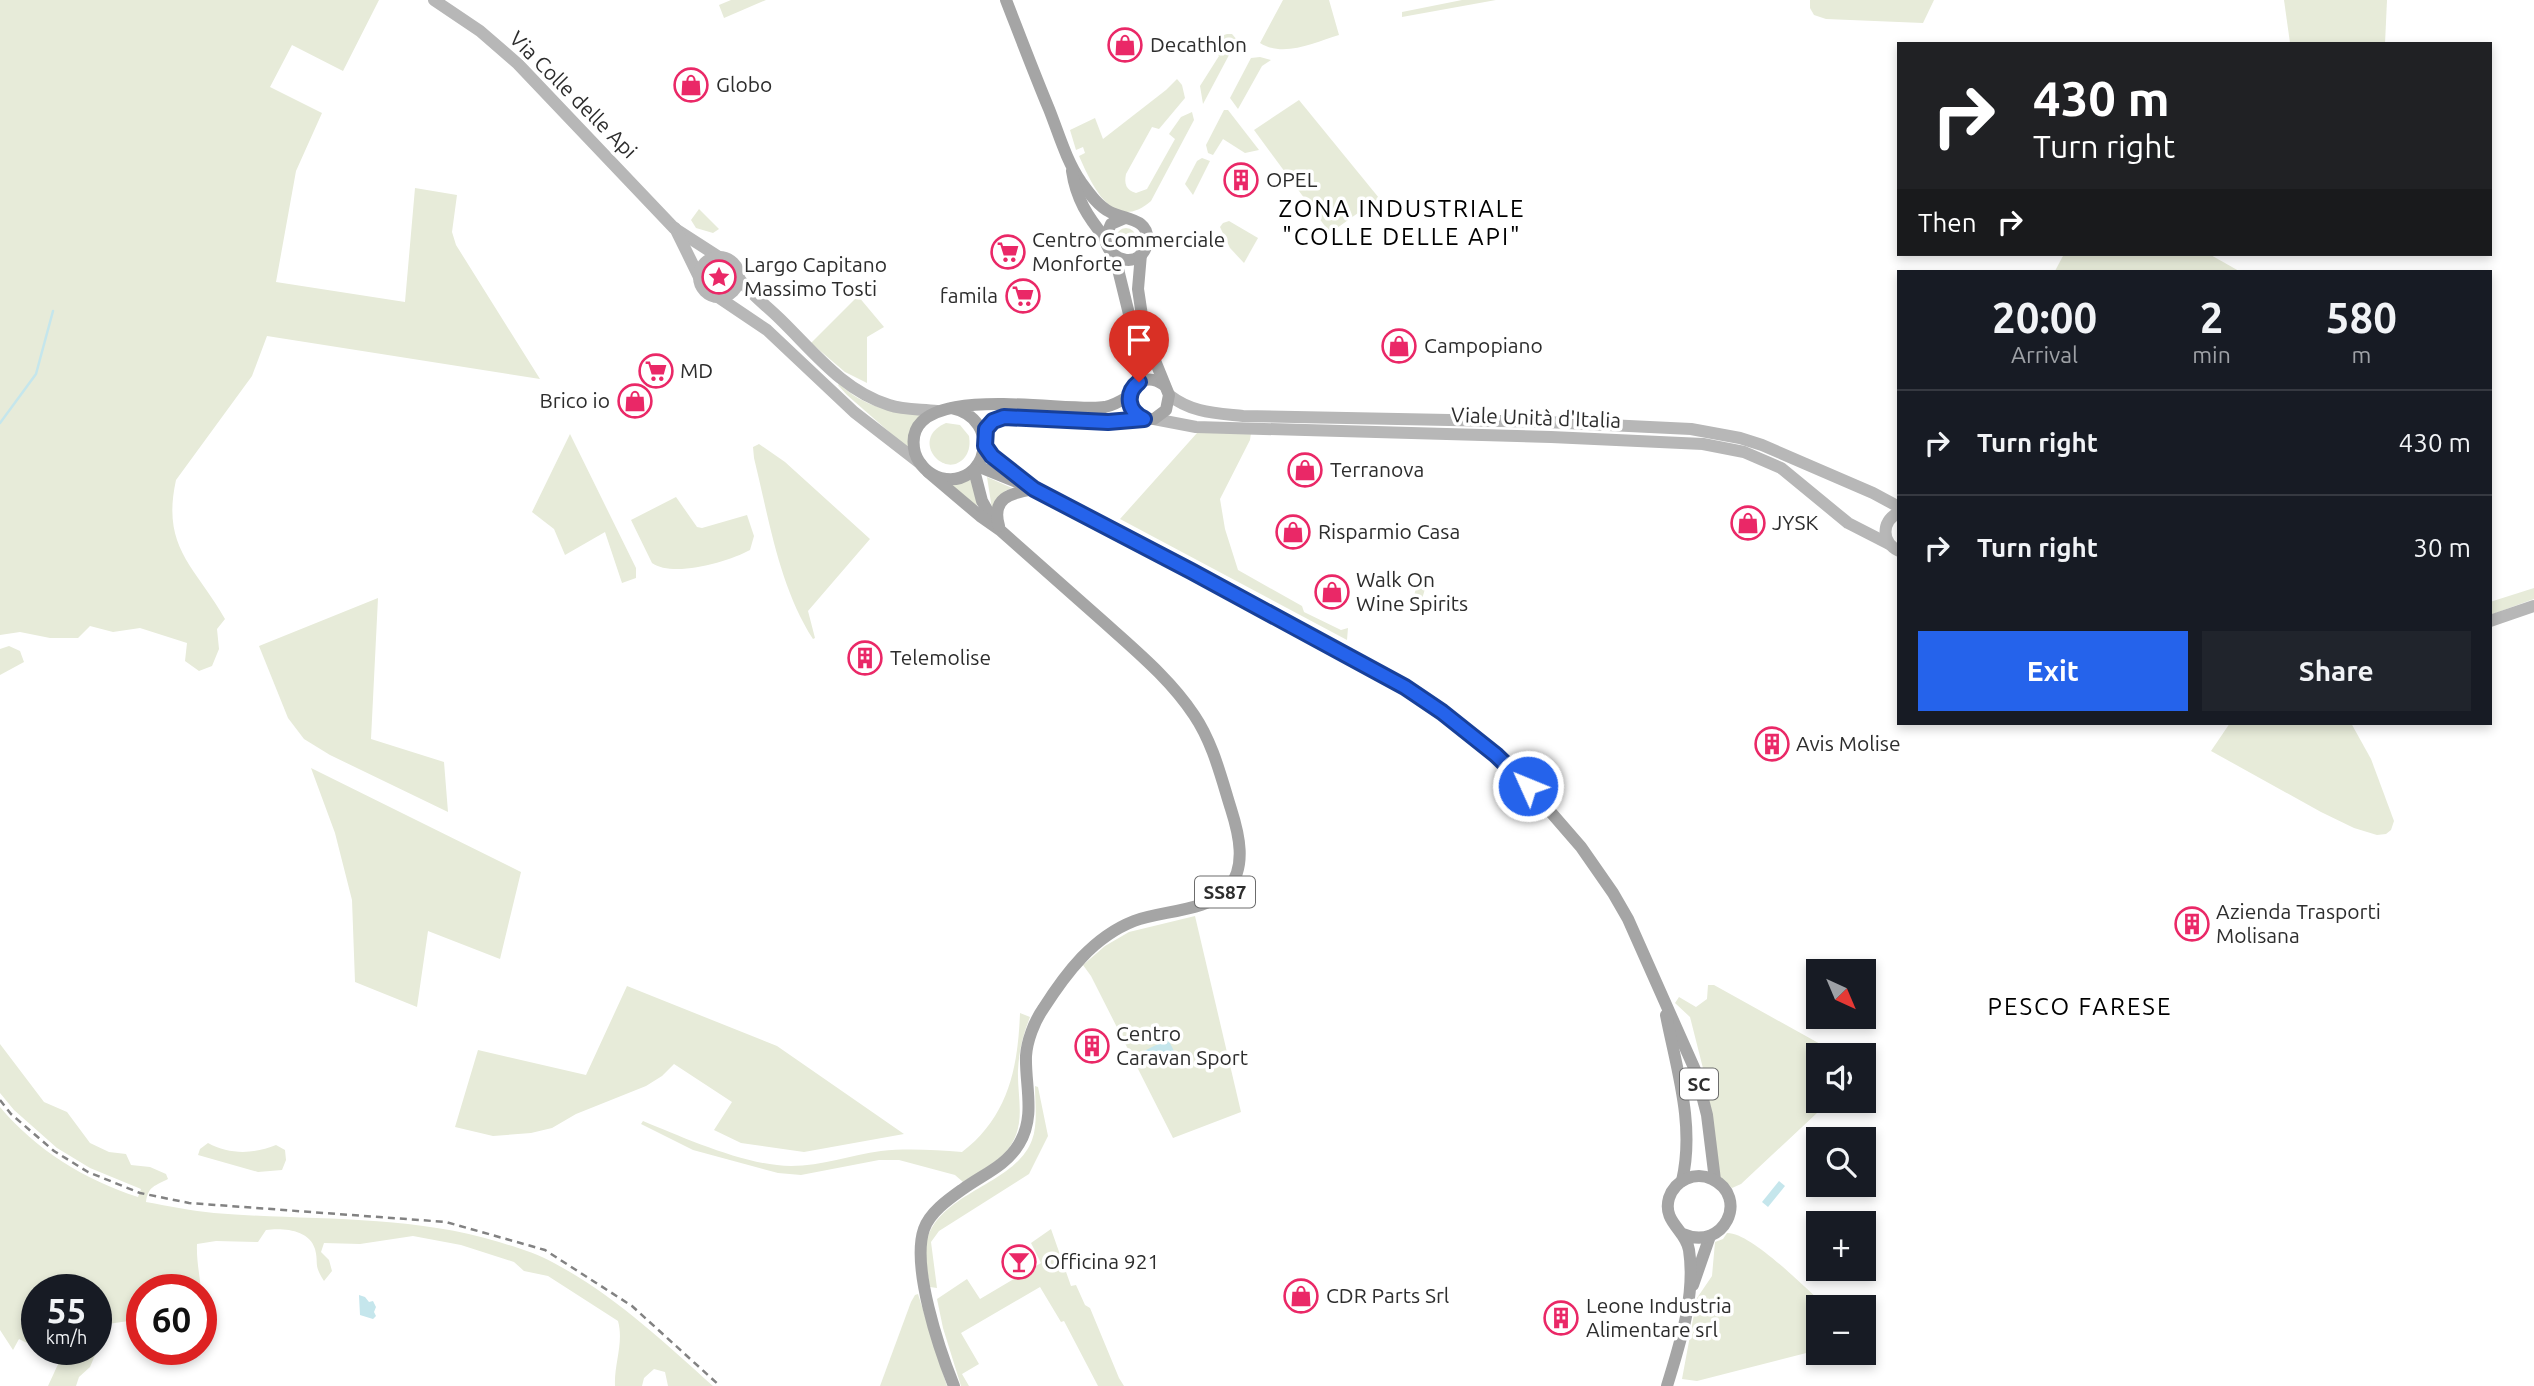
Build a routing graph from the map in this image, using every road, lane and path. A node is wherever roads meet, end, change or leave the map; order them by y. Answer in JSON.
{"nodes":[{"id":1,"x":434,"y":0,"type":"edge"},
{"id":2,"x":1006,"y":0,"type":"edge"},
{"id":3,"x":1072,"y":167,"type":"junction"},
{"id":4,"x":1125,"y":218,"type":"junction"},
{"id":5,"x":674,"y":228,"type":"junction"},
{"id":6,"x":1105,"y":239,"type":"junction"},
{"id":7,"x":1141,"y":254,"type":"junction"},
{"id":8,"x":719,"y":257,"type":"junction"},
{"id":9,"x":1115,"y":257,"type":"junction"},
{"id":10,"x":699,"y":277,"type":"junction"},
{"id":11,"x":738,"y":277,"type":"junction"},
{"id":12,"x":718,"y":297,"type":"junction"},
{"id":13,"x":1139,"y":382,"type":"junction"},
{"id":14,"x":1167,"y":390,"type":"junction"},
{"id":15,"x":1129,"y":396,"type":"junction"},
{"id":16,"x":951,"y":408,"type":"junction"},
{"id":17,"x":937,"y":411,"type":"junction"},
{"id":18,"x":1149,"y":419,"type":"junction"},
{"id":19,"x":984,"y":441,"type":"junction"},
{"id":20,"x":924,"y":468,"type":"junction"},
{"id":21,"x":975,"y":468,"type":"junction"},
{"id":22,"x":1034,"y":489,"type":"junction"},
{"id":23,"x":1897,"y":509,"type":"edge"},
{"id":24,"x":1897,"y":512,"type":"edge"},
{"id":25,"x":1000,"y":530,"type":"junction"},
{"id":26,"x":1894,"y":547,"type":"edge"},
{"id":27,"x":2534,"y":606,"type":"edge"},
{"id":28,"x":2492,"y":620,"type":"edge"},
{"id":29,"x":1662,"y":994,"type":"junction"},
{"id":30,"x":1715,"y":1180,"type":"junction"},
{"id":31,"x":1682,"y":1181,"type":"junction"},
{"id":32,"x":1683,"y":1234,"type":"junction"},
{"id":33,"x":1710,"y":1237,"type":"junction"},
{"id":34,"x":1690,"y":1292,"type":"junction"},
{"id":35,"x":954,"y":1386,"type":"edge"},
{"id":36,"x":1667,"y":1386,"type":"edge"}],
"edges":[{"from":1,"to":5,"type":"street","name":"Via Colle delle Api"},
{"from":2,"to":3,"type":"main road"},
{"from":3,"to":4,"type":"main road"},
{"from":3,"to":6,"type":"main road"},
{"from":4,"to":6,"type":"main road"},
{"from":4,"to":7,"type":"main road"},
{"from":5,"to":8,"type":"street","name":"Via Colle delle Api"},
{"from":5,"to":10,"type":"street","name":"Via Colle delle Api"},
{"from":6,"to":9,"type":"main road"},
{"from":7,"to":9,"type":"main road"},
{"from":7,"to":14,"type":"main road"},
{"from":8,"to":10,"type":"street"},
{"from":8,"to":11,"type":"street"},
{"from":9,"to":13,"type":"main road"},
{"from":10,"to":12,"type":"street"},
{"from":11,"to":12,"type":"street"},
{"from":11,"to":17,"type":"street"},
{"from":12,"to":20,"type":"street","number":"SS87"},
{"from":13,"to":14,"type":"main road"},
{"from":13,"to":15,"type":"main road"},
{"from":14,"to":18,"type":"main road"},
{"from":14,"to":23,"type":"street","name":"Viale Unità d'Italia"},
{"from":15,"to":16,"type":"main road"},
{"from":15,"to":18,"type":"main road"},
{"from":16,"to":17,"type":"main road"},
{"from":16,"to":19,"type":"main road"},
{"from":17,"to":20,"type":"main road"},
{"from":18,"to":19,"type":"main road"},
{"from":18,"to":26,"type":"street","name":"Viale Unità d'Italia"},
{"from":19,"to":21,"type":"main road"},
{"from":19,"to":22,"type":"main road","number":"SC"},
{"from":20,"to":21,"type":"main road"},
{"from":20,"to":25,"type":"main road","number":"SS87"},
{"from":21,"to":22,"type":"main road","number":"SC"},
{"from":21,"to":25,"type":"main road","number":"SS87"},
{"from":22,"to":25,"type":"main road"},
{"from":22,"to":29,"type":"main road","number":"SC"},
{"from":24,"to":26,"type":"street","name":"Viale Unità d'Italia"},
{"from":25,"to":35,"type":"main road","number":"SS87"},
{"from":27,"to":28,"type":"street"},
{"from":29,"to":30,"type":"main road","number":"SC"},
{"from":29,"to":31,"type":"main road","number":"SC"},
{"from":30,"to":31,"type":"main road"},
{"from":30,"to":33,"type":"main road"},
{"from":31,"to":32,"type":"main road"},
{"from":32,"to":33,"type":"main road"},
{"from":32,"to":34,"type":"main road"},
{"from":33,"to":34,"type":"main road"},
{"from":34,"to":36,"type":"main road"}]}
